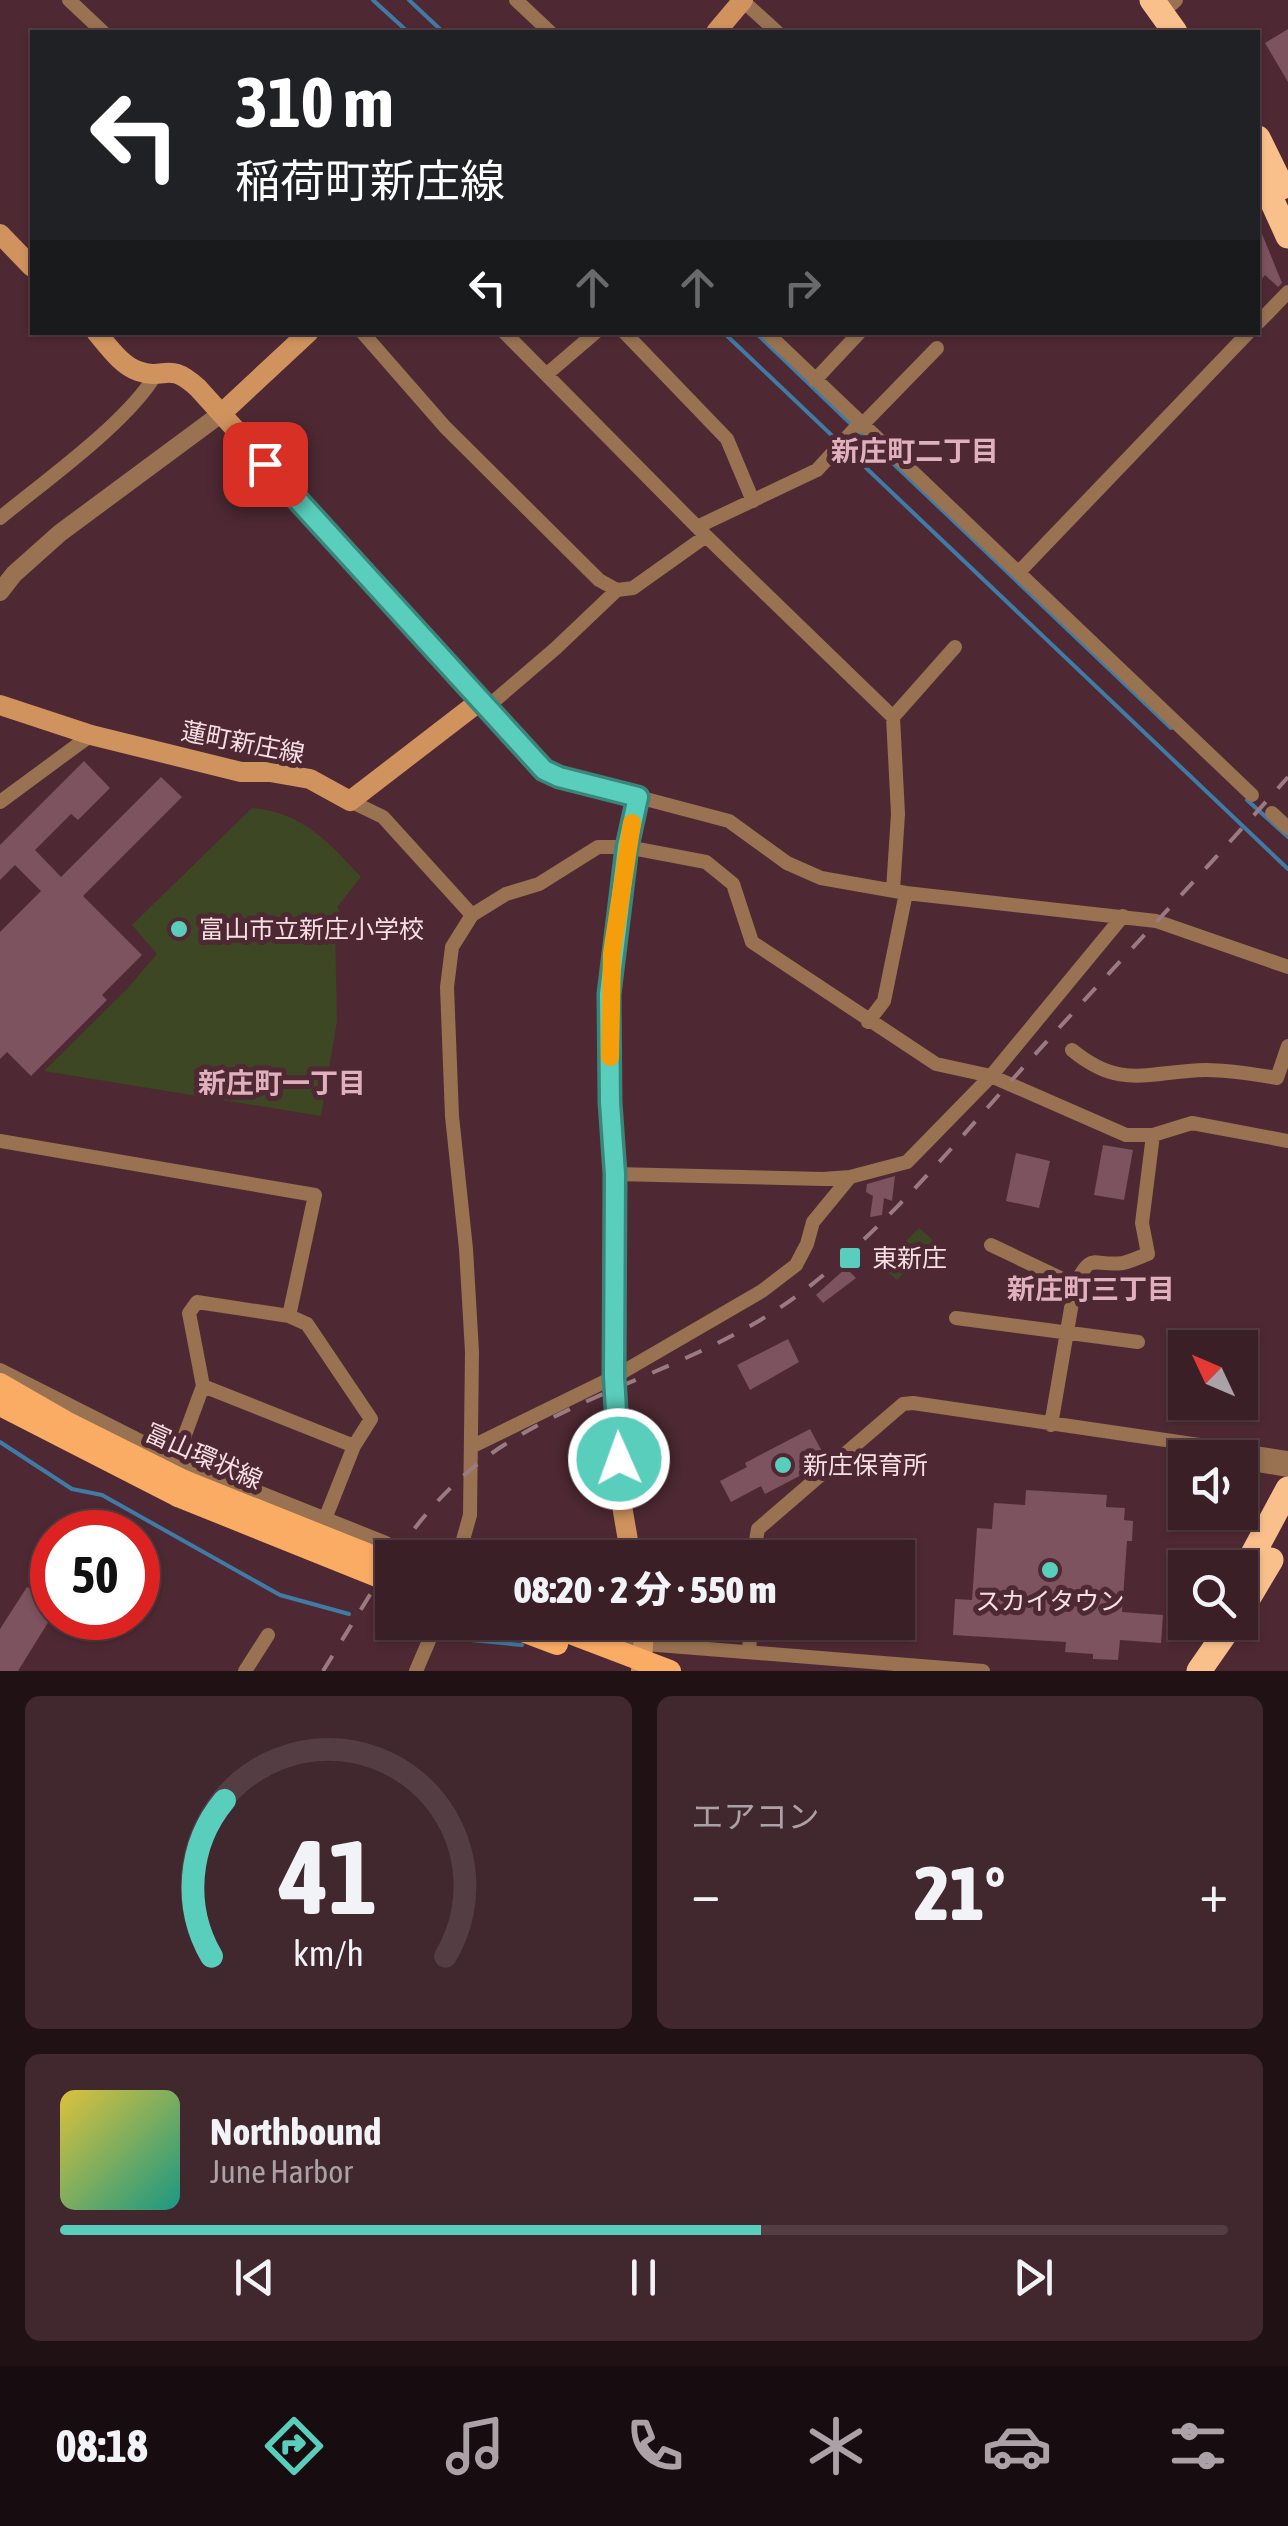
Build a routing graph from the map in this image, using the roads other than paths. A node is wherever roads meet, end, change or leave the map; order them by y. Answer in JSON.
{"nodes":[{"id":1,"x":69,"y":0,"type":"edge"},
{"id":2,"x":516,"y":0,"type":"edge"},
{"id":3,"x":743,"y":0,"type":"edge"},
{"id":4,"x":1166,"y":12,"type":"edge"},
{"id":5,"x":101,"y":30,"type":"edge"},
{"id":6,"x":548,"y":30,"type":"edge"},
{"id":7,"x":718,"y":30,"type":"edge"},
{"id":8,"x":774,"y":30,"type":"edge"},
{"id":9,"x":1190,"y":30,"type":"edge"},
{"id":10,"x":1263,"y":169,"type":"edge"},
{"id":11,"x":1288,"y":200,"type":"edge"},
{"id":12,"x":0,"y":234,"type":"edge"},
{"id":13,"x":1288,"y":236,"type":"edge"},
{"id":14,"x":30,"y":265,"type":"edge"},
{"id":15,"x":1288,"y":292,"type":"edge"},
{"id":16,"x":1260,"y":322,"type":"edge"},
{"id":17,"x":99,"y":335,"type":"edge"},
{"id":18,"x":306,"y":335,"type":"edge"},
{"id":19,"x":365,"y":335,"type":"edge"},
{"id":20,"x":507,"y":335,"type":"edge"},
{"id":21,"x":592,"y":335,"type":"edge"},
{"id":22,"x":627,"y":335,"type":"edge"},
{"id":23,"x":769,"y":335,"type":"edge"},
{"id":24,"x":857,"y":335,"type":"edge"},
{"id":25,"x":1246,"y":335,"type":"edge"},
{"id":26,"x":937,"y":348,"type":"dead end"},
{"id":27,"x":156,"y":374,"type":"junction"},
{"id":28,"x":547,"y":374,"type":"junction"},
{"id":29,"x":815,"y":380,"type":"junction"},
{"id":30,"x":222,"y":414,"type":"junction"},
{"id":31,"x":860,"y":425,"type":"junction"},
{"id":32,"x":753,"y":502,"type":"junction"},
{"id":33,"x":0,"y":518,"type":"edge"},
{"id":34,"x":701,"y":532,"type":"junction"},
{"id":35,"x":1019,"y":572,"type":"junction"},
{"id":36,"x":616,"y":590,"type":"junction"},
{"id":37,"x":0,"y":592,"type":"edge"},
{"id":38,"x":955,"y":647,"type":"dead end"},
{"id":39,"x":483,"y":704,"type":"junction"},
{"id":40,"x":0,"y":705,"type":"edge"},
{"id":41,"x":893,"y":717,"type":"junction"},
{"id":42,"x":90,"y":735,"type":"junction"},
{"id":43,"x":1252,"y":795,"type":"dead end"},
{"id":44,"x":638,"y":797,"type":"junction"},
{"id":45,"x":350,"y":801,"type":"junction"},
{"id":46,"x":0,"y":802,"type":"edge"},
{"id":47,"x":1272,"y":813,"type":"dead end"},
{"id":48,"x":1288,"y":826,"type":"edge"},
{"id":49,"x":627,"y":847,"type":"junction"},
{"id":50,"x":899,"y":891,"type":"junction"},
{"id":51,"x":472,"y":915,"type":"junction"},
{"id":52,"x":1123,"y":916,"type":"junction"},
{"id":53,"x":1288,"y":967,"type":"edge"},
{"id":54,"x":868,"y":1022,"type":"junction"},
{"id":55,"x":1288,"y":1046,"type":"edge"},
{"id":56,"x":1072,"y":1050,"type":"dead end"},
{"id":57,"x":991,"y":1076,"type":"junction"},
{"id":58,"x":1282,"y":1080,"type":"edge"},
{"id":59,"x":1153,"y":1135,"type":"junction"},
{"id":60,"x":1288,"y":1141,"type":"edge"},
{"id":61,"x":0,"y":1142,"type":"edge"},
{"id":62,"x":615,"y":1174,"type":"junction"},
{"id":63,"x":850,"y":1177,"type":"junction"},
{"id":64,"x":991,"y":1245,"type":"dead end"},
{"id":65,"x":1075,"y":1286,"type":"junction"},
{"id":66,"x":289,"y":1316,"type":"junction"},
{"id":67,"x":956,"y":1318,"type":"dead end"},
{"id":68,"x":1066,"y":1333,"type":"junction"},
{"id":69,"x":1138,"y":1342,"type":"dead end"},
{"id":70,"x":0,"y":1370,"type":"edge"},
{"id":71,"x":614,"y":1377,"type":"junction"},
{"id":72,"x":0,"y":1384,"type":"edge"},
{"id":73,"x":204,"y":1386,"type":"junction"},
{"id":74,"x":0,"y":1405,"type":"edge"},
{"id":75,"x":1051,"y":1425,"type":"junction"},
{"id":76,"x":1168,"y":1441,"type":"edge"},
{"id":77,"x":354,"y":1446,"type":"junction"},
{"id":78,"x":471,"y":1447,"type":"junction"},
{"id":79,"x":1258,"y":1454,"type":"edge"},
{"id":80,"x":1288,"y":1458,"type":"edge"},
{"id":81,"x":176,"y":1459,"type":"junction"},
{"id":82,"x":1258,"y":1465,"type":"edge"},
{"id":83,"x":1288,"y":1470,"type":"edge"},
{"id":84,"x":181,"y":1489,"type":"junction"},
{"id":85,"x":1288,"y":1490,"type":"edge"},
{"id":86,"x":325,"y":1519,"type":"junction"},
{"id":87,"x":1288,"y":1530,"type":"edge"},
{"id":88,"x":463,"y":1540,"type":"edge"},
{"id":89,"x":627,"y":1540,"type":"edge"},
{"id":90,"x":756,"y":1540,"type":"edge"},
{"id":91,"x":369,"y":1542,"type":"dead end"},
{"id":92,"x":375,"y":1544,"type":"edge"},
{"id":93,"x":375,"y":1546,"type":"edge"},
{"id":94,"x":375,"y":1549,"type":"edge"},
{"id":95,"x":1255,"y":1550,"type":"edge"},
{"id":96,"x":375,"y":1575,"type":"edge"},
{"id":97,"x":1258,"y":1581,"type":"edge"},
{"id":98,"x":268,"y":1634,"type":"dead end"},
{"id":99,"x":429,"y":1640,"type":"edge"},
{"id":100,"x":576,"y":1640,"type":"edge"},
{"id":101,"x":597,"y":1640,"type":"edge"},
{"id":102,"x":617,"y":1640,"type":"edge"},
{"id":103,"x":750,"y":1640,"type":"edge"},
{"id":104,"x":1200,"y":1640,"type":"edge"},
{"id":105,"x":1221,"y":1640,"type":"edge"},
{"id":106,"x":750,"y":1652,"type":"junction"},
{"id":107,"x":640,"y":1654,"type":"edge"},
{"id":108,"x":245,"y":1671,"type":"edge"},
{"id":109,"x":416,"y":1671,"type":"edge"},
{"id":110,"x":670,"y":1671,"type":"edge"},
{"id":111,"x":983,"y":1671,"type":"edge"},
{"id":112,"x":1180,"y":1671,"type":"edge"},
{"id":113,"x":1199,"y":1671,"type":"edge"}],
"edges":[{"from":1,"to":5,"type":"street"},
{"from":2,"to":6,"type":"street"},
{"from":3,"to":7,"type":"main road"},
{"from":3,"to":8,"type":"street"},
{"from":4,"to":9,"type":"highway"},
{"from":10,"to":11,"type":"highway"},
{"from":10,"to":13,"type":"highway"},
{"from":12,"to":14,"type":"main road"},
{"from":15,"to":16,"type":"street"},
{"from":17,"to":27,"type":"main road"},
{"from":18,"to":30,"type":"main road"},
{"from":19,"to":36,"type":"street"},
{"from":20,"to":28,"type":"street"},
{"from":21,"to":28,"type":"street"},
{"from":22,"to":32,"type":"street"},
{"from":23,"to":29,"type":"street"},
{"from":24,"to":29,"type":"street"},
{"from":25,"to":35,"type":"street"},
{"from":26,"to":31,"type":"street"},
{"from":27,"to":30,"type":"main road"},
{"from":27,"to":33,"type":"street"},
{"from":28,"to":34,"type":"street"},
{"from":29,"to":31,"type":"street"},
{"from":30,"to":37,"type":"street"},
{"from":30,"to":39,"type":"main road"},
{"from":31,"to":32,"type":"street"},
{"from":31,"to":35,"type":"street"},
{"from":32,"to":34,"type":"street"},
{"from":34,"to":36,"type":"street"},
{"from":34,"to":41,"type":"street"},
{"from":35,"to":43,"type":"street"},
{"from":36,"to":39,"type":"street"},
{"from":38,"to":41,"type":"street"},
{"from":39,"to":44,"type":"main road"},
{"from":39,"to":45,"type":"main road"},
{"from":40,"to":42,"type":"main road","name":"蓮町新庄線"},
{"from":41,"to":50,"type":"street"},
{"from":42,"to":45,"type":"main road","name":"蓮町新庄線"},
{"from":42,"to":46,"type":"street"},
{"from":44,"to":49,"type":"main road"},
{"from":44,"to":50,"type":"street"},
{"from":45,"to":51,"type":"street"},
{"from":47,"to":48,"type":"street"},
{"from":49,"to":51,"type":"street"},
{"from":49,"to":54,"type":"street"},
{"from":49,"to":62,"type":"main road"},
{"from":50,"to":52,"type":"street"},
{"from":50,"to":54,"type":"street"},
{"from":51,"to":78,"type":"street"},
{"from":52,"to":53,"type":"street"},
{"from":52,"to":57,"type":"street"},
{"from":54,"to":57,"type":"street"},
{"from":55,"to":58,"type":"street"},
{"from":56,"to":58,"type":"street"},
{"from":57,"to":59,"type":"street"},
{"from":57,"to":63,"type":"street"},
{"from":59,"to":60,"type":"street"},
{"from":59,"to":65,"type":"street"},
{"from":61,"to":66,"type":"street"},
{"from":62,"to":63,"type":"street"},
{"from":62,"to":71,"type":"main road"},
{"from":63,"to":71,"type":"street"},
{"from":64,"to":65,"type":"street"},
{"from":65,"to":68,"type":"street"},
{"from":66,"to":73,"type":"street"},
{"from":66,"to":77,"type":"street"},
{"from":67,"to":68,"type":"street"},
{"from":68,"to":69,"type":"street"},
{"from":68,"to":75,"type":"street"},
{"from":70,"to":81,"type":"street"},
{"from":71,"to":78,"type":"street"},
{"from":71,"to":89,"type":"main road"},
{"from":72,"to":84,"type":"main road","name":"富山環状線"},
{"from":73,"to":77,"type":"street"},
{"from":73,"to":81,"type":"street"},
{"from":74,"to":84,"type":"main road","name":"富山環状線"},
{"from":75,"to":76,"type":"street"},
{"from":75,"to":90,"type":"street"},
{"from":77,"to":86,"type":"street"},
{"from":78,"to":88,"type":"street"},
{"from":79,"to":80,"type":"street"},
{"from":81,"to":86,"type":"street"},
{"from":82,"to":83,"type":"street"},
{"from":84,"to":94,"type":"main road","name":"富山環状線","bridge":true},
{"from":84,"to":96,"type":"main road","name":"富山環状線","bridge":true},
{"from":85,"to":95,"type":"highway"},
{"from":86,"to":93,"type":"street"},
{"from":87,"to":97,"type":"highway"},
{"from":91,"to":92,"type":"street","bridge":true},
{"from":98,"to":108,"type":"street"},
{"from":99,"to":109,"type":"street"},
{"from":100,"to":107,"type":"main road"},
{"from":101,"to":107,"type":"main road"},
{"from":102,"to":107,"type":"street"},
{"from":103,"to":106,"type":"street"},
{"from":104,"to":112,"type":"highway"},
{"from":105,"to":113,"type":"highway"},
{"from":106,"to":107,"type":"street"},
{"from":106,"to":111,"type":"street"},
{"from":107,"to":110,"type":"main road"}]}
